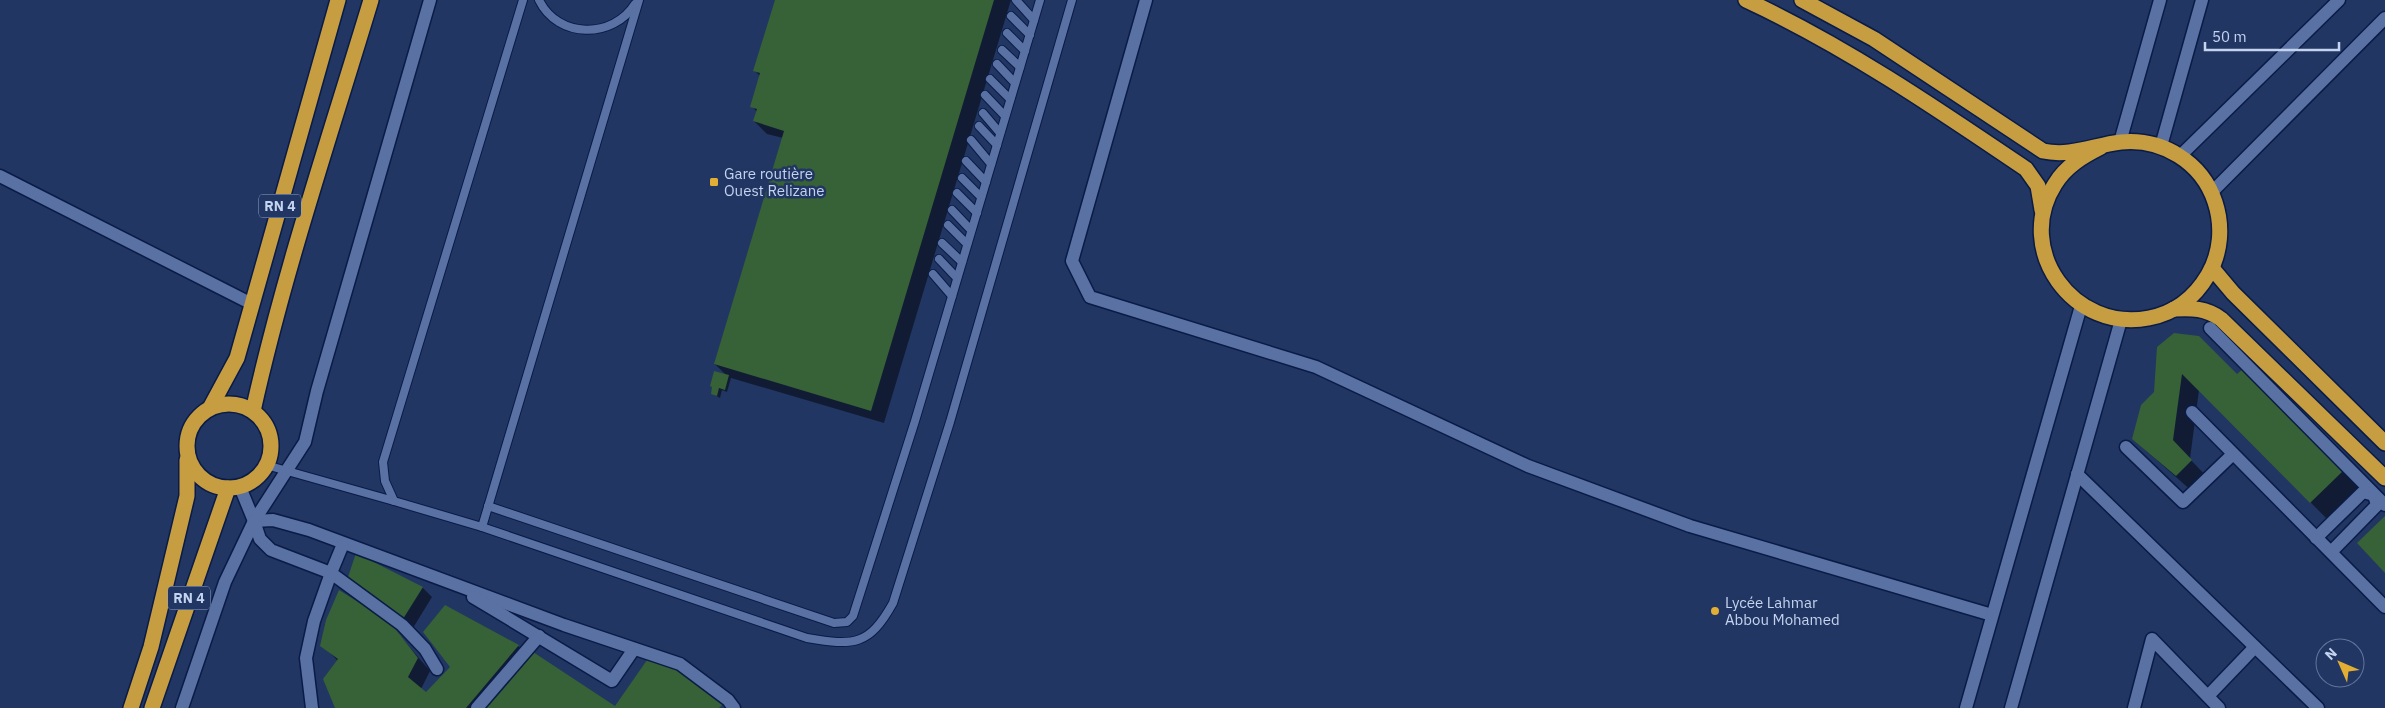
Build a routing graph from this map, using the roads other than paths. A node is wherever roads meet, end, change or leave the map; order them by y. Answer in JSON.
{"nodes":[{"id":1,"x":338,"y":0,"type":"edge"},
{"id":2,"x":371,"y":0,"type":"edge"},
{"id":3,"x":430,"y":0,"type":"edge"},
{"id":4,"x":523,"y":0,"type":"edge"},
{"id":5,"x":539,"y":0,"type":"edge"},
{"id":6,"x":638,"y":0,"type":"edge"},
{"id":7,"x":1016,"y":0,"type":"edge"},
{"id":8,"x":1072,"y":0,"type":"edge"},
{"id":9,"x":1146,"y":0,"type":"edge"},
{"id":10,"x":1746,"y":0,"type":"edge"},
{"id":11,"x":1802,"y":0,"type":"edge"},
{"id":12,"x":2160,"y":0,"type":"edge"},
{"id":13,"x":2202,"y":0,"type":"edge"},
{"id":14,"x":2339,"y":0,"type":"edge"},
{"id":15,"x":1039,"y":1,"type":"edge"},
{"id":16,"x":1011,"y":16,"type":"dead end"},
{"id":17,"x":2385,"y":18,"type":"edge"},
{"id":18,"x":1034,"y":20,"type":"junction"},
{"id":19,"x":1007,"y":33,"type":"dead end"},
{"id":20,"x":1030,"y":35,"type":"junction"},
{"id":21,"x":1002,"y":50,"type":"dead end"},
{"id":22,"x":1024,"y":51,"type":"junction"},
{"id":23,"x":997,"y":64,"type":"dead end"},
{"id":24,"x":1020,"y":67,"type":"junction"},
{"id":25,"x":990,"y":79,"type":"dead end"},
{"id":26,"x":1015,"y":83,"type":"junction"},
{"id":27,"x":985,"y":95,"type":"dead end"},
{"id":28,"x":1010,"y":99,"type":"junction"},
{"id":29,"x":983,"y":113,"type":"dead end"},
{"id":30,"x":1005,"y":116,"type":"junction"},
{"id":31,"x":979,"y":126,"type":"dead end"},
{"id":32,"x":1000,"y":133,"type":"junction"},
{"id":33,"x":971,"y":140,"type":"dead end"},
{"id":34,"x":2120,"y":142,"type":"junction"},
{"id":35,"x":997,"y":145,"type":"junction"},
{"id":36,"x":2161,"y":146,"type":"junction"},
{"id":37,"x":2101,"y":147,"type":"junction"},
{"id":38,"x":2180,"y":156,"type":"junction"},
{"id":39,"x":966,"y":161,"type":"dead end"},
{"id":40,"x":991,"y":164,"type":"junction"},
{"id":41,"x":0,"y":176,"type":"edge"},
{"id":42,"x":962,"y":178,"type":"dead end"},
{"id":43,"x":986,"y":182,"type":"junction"},
{"id":44,"x":2212,"y":192,"type":"junction"},
{"id":45,"x":957,"y":193,"type":"dead end"},
{"id":46,"x":981,"y":197,"type":"junction"},
{"id":47,"x":952,"y":210,"type":"dead end"},
{"id":48,"x":976,"y":213,"type":"junction"},
{"id":49,"x":2042,"y":223,"type":"junction"},
{"id":50,"x":948,"y":225,"type":"dead end"},
{"id":51,"x":971,"y":230,"type":"junction"},
{"id":52,"x":942,"y":242,"type":"dead end"},
{"id":53,"x":967,"y":244,"type":"junction"},
{"id":54,"x":939,"y":259,"type":"dead end"},
{"id":55,"x":962,"y":262,"type":"junction"},
{"id":56,"x":2212,"y":268,"type":"junction"},
{"id":57,"x":933,"y":274,"type":"dead end"},
{"id":58,"x":957,"y":278,"type":"junction"},
{"id":59,"x":952,"y":296,"type":"junction"},
{"id":60,"x":252,"y":304,"type":"junction"},
{"id":61,"x":2081,"y":306,"type":"junction"},
{"id":62,"x":2174,"y":309,"type":"junction"},
{"id":63,"x":2121,"y":320,"type":"junction"},
{"id":64,"x":2210,"y":328,"type":"dead end"},
{"id":65,"x":210,"y":408,"type":"junction"},
{"id":66,"x":253,"y":411,"type":"junction"},
{"id":67,"x":2192,"y":412,"type":"dead end"},
{"id":68,"x":2385,"y":443,"type":"edge"},
{"id":69,"x":2126,"y":447,"type":"dead end"},
{"id":70,"x":2233,"y":454,"type":"junction"},
{"id":71,"x":187,"y":456,"type":"junction"},
{"id":72,"x":266,"y":465,"type":"junction"},
{"id":73,"x":287,"y":472,"type":"junction"},
{"id":74,"x":2077,"y":474,"type":"junction"},
{"id":75,"x":2385,"y":478,"type":"edge"},
{"id":76,"x":2385,"y":484,"type":"edge"},
{"id":77,"x":234,"y":488,"type":"junction"},
{"id":78,"x":2374,"y":495,"type":"junction"},
{"id":79,"x":394,"y":501,"type":"junction"},
{"id":80,"x":2385,"y":505,"type":"edge"},
{"id":81,"x":488,"y":506,"type":"junction"},
{"id":82,"x":254,"y":521,"type":"junction"},
{"id":83,"x":482,"y":527,"type":"junction"},
{"id":84,"x":2316,"y":538,"type":"junction"},
{"id":85,"x":343,"y":544,"type":"junction"},
{"id":86,"x":2331,"y":552,"type":"junction"},
{"id":87,"x":330,"y":574,"type":"junction"},
{"id":88,"x":445,"y":580,"type":"junction"},
{"id":89,"x":2385,"y":608,"type":"edge"},
{"id":90,"x":1992,"y":615,"type":"junction"},
{"id":91,"x":539,"y":636,"type":"junction"},
{"id":92,"x":2256,"y":647,"type":"junction"},
{"id":93,"x":634,"y":649,"type":"junction"},
{"id":94,"x":437,"y":670,"type":"dead end"},
{"id":95,"x":2208,"y":696,"type":"junction"},
{"id":96,"x":131,"y":708,"type":"edge"},
{"id":97,"x":152,"y":708,"type":"edge"},
{"id":98,"x":182,"y":708,"type":"edge"},
{"id":99,"x":312,"y":708,"type":"edge"},
{"id":100,"x":477,"y":708,"type":"edge"},
{"id":101,"x":734,"y":708,"type":"edge"},
{"id":102,"x":1966,"y":708,"type":"edge"},
{"id":103,"x":2011,"y":708,"type":"edge"},
{"id":104,"x":2134,"y":708,"type":"edge"},
{"id":105,"x":2220,"y":708,"type":"edge"},
{"id":106,"x":2318,"y":708,"type":"edge"}],
"edges":[{"from":1,"to":60,"type":"highway","number":"RN 4"},
{"from":2,"to":66,"type":"highway","number":"RN 4"},
{"from":3,"to":73,"type":"street"},
{"from":4,"to":79,"type":"lane"},
{"from":5,"to":6,"type":"lane"},
{"from":6,"to":81,"type":"lane"},
{"from":7,"to":18,"type":"lane"},
{"from":8,"to":83,"type":"lane"},
{"from":9,"to":90,"type":"street"},
{"from":10,"to":49,"type":"highway"},
{"from":11,"to":37,"type":"highway"},
{"from":12,"to":34,"type":"street"},
{"from":13,"to":36,"type":"street"},
{"from":14,"to":38,"type":"street"},
{"from":15,"to":18,"type":"lane"},
{"from":16,"to":20,"type":"lane"},
{"from":17,"to":44,"type":"street"},
{"from":18,"to":20,"type":"lane"},
{"from":19,"to":22,"type":"lane"},
{"from":20,"to":22,"type":"lane"},
{"from":21,"to":24,"type":"lane"},
{"from":22,"to":24,"type":"lane"},
{"from":23,"to":26,"type":"lane"},
{"from":24,"to":26,"type":"lane"},
{"from":25,"to":28,"type":"lane"},
{"from":26,"to":28,"type":"lane"},
{"from":27,"to":30,"type":"lane"},
{"from":28,"to":30,"type":"lane"},
{"from":29,"to":32,"type":"lane"},
{"from":30,"to":32,"type":"lane"},
{"from":31,"to":35,"type":"lane"},
{"from":32,"to":35,"type":"lane"},
{"from":33,"to":40,"type":"lane"},
{"from":34,"to":36,"type":"highway"},
{"from":34,"to":37,"type":"highway"},
{"from":35,"to":40,"type":"lane"},
{"from":36,"to":38,"type":"highway"},
{"from":37,"to":49,"type":"highway"},
{"from":38,"to":44,"type":"highway"},
{"from":39,"to":43,"type":"lane"},
{"from":40,"to":43,"type":"lane"},
{"from":41,"to":60,"type":"street"},
{"from":42,"to":46,"type":"lane"},
{"from":43,"to":46,"type":"lane"},
{"from":44,"to":56,"type":"highway"},
{"from":45,"to":48,"type":"lane"},
{"from":46,"to":48,"type":"lane"},
{"from":47,"to":51,"type":"lane"},
{"from":48,"to":51,"type":"lane"},
{"from":49,"to":61,"type":"highway"},
{"from":50,"to":53,"type":"lane"},
{"from":51,"to":53,"type":"lane"},
{"from":52,"to":55,"type":"lane"},
{"from":53,"to":55,"type":"lane"},
{"from":54,"to":58,"type":"lane"},
{"from":55,"to":58,"type":"lane"},
{"from":56,"to":62,"type":"highway"},
{"from":56,"to":68,"type":"highway"},
{"from":57,"to":59,"type":"lane"},
{"from":58,"to":59,"type":"lane"},
{"from":59,"to":81,"type":"lane"},
{"from":60,"to":65,"type":"highway","number":"RN 4"},
{"from":61,"to":63,"type":"highway"},
{"from":61,"to":90,"type":"street"},
{"from":62,"to":63,"type":"highway"},
{"from":62,"to":75,"type":"highway"},
{"from":63,"to":74,"type":"street"},
{"from":64,"to":78,"type":"street"},
{"from":65,"to":66,"type":"highway"},
{"from":65,"to":71,"type":"highway"},
{"from":66,"to":72,"type":"highway"},
{"from":67,"to":70,"type":"street"},
{"from":69,"to":70,"type":"street"},
{"from":70,"to":84,"type":"street"},
{"from":71,"to":77,"type":"highway"},
{"from":71,"to":96,"type":"highway","number":"RN 4"},
{"from":72,"to":73,"type":"lane"},
{"from":72,"to":77,"type":"highway"},
{"from":73,"to":79,"type":"lane"},
{"from":73,"to":82,"type":"street"},
{"from":74,"to":92,"type":"street"},
{"from":74,"to":103,"type":"street"},
{"from":76,"to":78,"type":"street"},
{"from":77,"to":82,"type":"street"},
{"from":77,"to":97,"type":"highway","number":"RN 4"},
{"from":78,"to":80,"type":"street"},
{"from":78,"to":84,"type":"street"},
{"from":78,"to":86,"type":"street"},
{"from":79,"to":83,"type":"lane"},
{"from":81,"to":83,"type":"lane"},
{"from":82,"to":85,"type":"street"},
{"from":82,"to":87,"type":"street"},
{"from":82,"to":98,"type":"street"},
{"from":84,"to":86,"type":"street"},
{"from":85,"to":87,"type":"street"},
{"from":85,"to":88,"type":"street"},
{"from":86,"to":89,"type":"street"},
{"from":87,"to":94,"type":"street"},
{"from":87,"to":99,"type":"street"},
{"from":88,"to":91,"type":"street"},
{"from":88,"to":93,"type":"street"},
{"from":90,"to":102,"type":"street"},
{"from":91,"to":93,"type":"street"},
{"from":91,"to":100,"type":"street"},
{"from":92,"to":95,"type":"street"},
{"from":92,"to":106,"type":"street"},
{"from":93,"to":101,"type":"street"},
{"from":95,"to":104,"type":"street"},
{"from":95,"to":105,"type":"street"}]}
